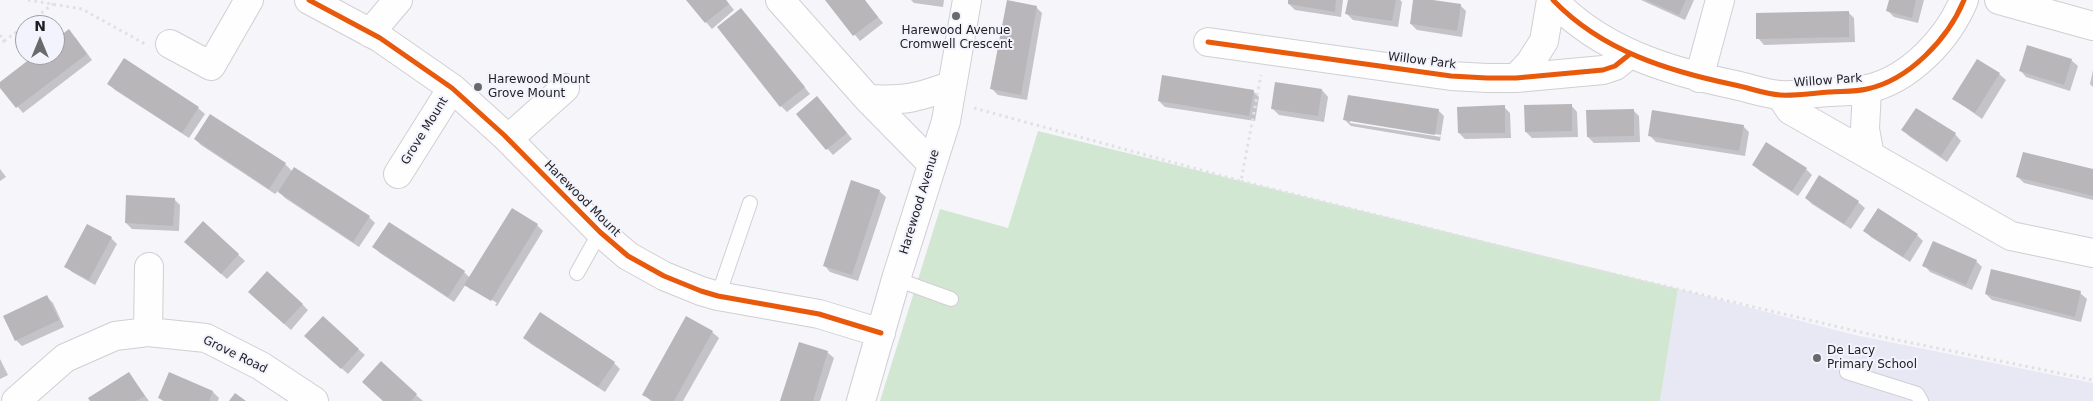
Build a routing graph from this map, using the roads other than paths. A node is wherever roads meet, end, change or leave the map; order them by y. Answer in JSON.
{"nodes":[{"id":1,"x":249,"y":0,"type":"edge"},
{"id":2,"x":310,"y":0,"type":"edge"},
{"id":3,"x":398,"y":0,"type":"edge"},
{"id":4,"x":780,"y":0,"type":"edge"},
{"id":5,"x":967,"y":0,"type":"edge"},
{"id":6,"x":1552,"y":0,"type":"edge"},
{"id":7,"x":1720,"y":0,"type":"edge"},
{"id":8,"x":1964,"y":0,"type":"edge"},
{"id":9,"x":1999,"y":0,"type":"edge"},
{"id":10,"x":2093,"y":26,"type":"edge"},
{"id":11,"x":370,"y":33,"type":"junction"},
{"id":12,"x":1208,"y":42,"type":"dead end"},
{"id":13,"x":170,"y":44,"type":"road end"},
{"id":14,"x":1630,"y":54,"type":"junction"},
{"id":15,"x":1516,"y":78,"type":"junction"},
{"id":16,"x":1699,"y":78,"type":"junction"},
{"id":17,"x":452,"y":88,"type":"junction"},
{"id":18,"x":566,"y":88,"type":"dead end"},
{"id":19,"x":1867,"y":89,"type":"junction"},
{"id":20,"x":951,"y":94,"type":"junction"},
{"id":21,"x":1780,"y":95,"type":"junction"},
{"id":22,"x":868,"y":98,"type":"junction"},
{"id":23,"x":508,"y":139,"type":"junction"},
{"id":24,"x":1870,"y":156,"type":"junction"},
{"id":25,"x":932,"y":164,"type":"junction"},
{"id":26,"x":398,"y":174,"type":"dead end"},
{"id":27,"x":750,"y":203,"type":"dead end"},
{"id":28,"x":600,"y":232,"type":"junction"},
{"id":29,"x":2093,"y":253,"type":"edge"},
{"id":30,"x":149,"y":267,"type":"dead end"},
{"id":31,"x":577,"y":273,"type":"dead end"},
{"id":32,"x":896,"y":279,"type":"junction"},
{"id":33,"x":718,"y":296,"type":"junction"},
{"id":34,"x":952,"y":300,"type":"dead end"},
{"id":35,"x":148,"y":332,"type":"junction"},
{"id":36,"x":881,"y":333,"type":"junction"},
{"id":37,"x":1847,"y":372,"type":"dead end"},
{"id":38,"x":16,"y":401,"type":"edge"},
{"id":39,"x":314,"y":401,"type":"edge"},
{"id":40,"x":861,"y":401,"type":"edge"},
{"id":41,"x":1922,"y":401,"type":"edge"}],
"edges":[{"from":1,"to":13,"type":"street"},
{"from":2,"to":11,"type":"street","name":"Harewood Mount"},
{"from":3,"to":11,"type":"street"},
{"from":4,"to":22,"type":"street"},
{"from":5,"to":20,"type":"street","name":"Harewood Avenue"},
{"from":6,"to":14,"type":"street","name":"Willow Park"},
{"from":6,"to":15,"type":"street","name":"Willow Park"},
{"from":7,"to":16,"type":"street"},
{"from":8,"to":19,"type":"street","name":"Willow Park"},
{"from":9,"to":10,"type":"street"},
{"from":11,"to":17,"type":"street","name":"Harewood Mount"},
{"from":12,"to":15,"type":"street","name":"Willow Park"},
{"from":14,"to":15,"type":"street","name":"Willow Park"},
{"from":14,"to":16,"type":"street","name":"Willow Park"},
{"from":16,"to":21,"type":"street","name":"Willow Park"},
{"from":17,"to":23,"type":"street","name":"Harewood Mount"},
{"from":17,"to":26,"type":"street","name":"Grove Mount"},
{"from":18,"to":23,"type":"street"},
{"from":19,"to":21,"type":"street","name":"Willow Park"},
{"from":19,"to":24,"type":"street","name":"Willow Park"},
{"from":20,"to":22,"type":"street"},
{"from":20,"to":25,"type":"street","name":"Harewood Avenue"},
{"from":21,"to":24,"type":"street","name":"Willow Park"},
{"from":22,"to":25,"type":"street"},
{"from":23,"to":28,"type":"street","name":"Harewood Mount"},
{"from":24,"to":29,"type":"street","name":"Willow Park"},
{"from":25,"to":32,"type":"street","name":"Harewood Avenue"},
{"from":27,"to":33,"type":"lane"},
{"from":28,"to":31,"type":"lane"},
{"from":28,"to":33,"type":"street","name":"Harewood Mount"},
{"from":30,"to":35,"type":"street"},
{"from":32,"to":34,"type":"lane"},
{"from":32,"to":36,"type":"street","name":"Harewood Avenue"},
{"from":33,"to":36,"type":"street","name":"Harewood Mount"},
{"from":35,"to":38,"type":"street","name":"Grove Road"},
{"from":35,"to":39,"type":"street","name":"Grove Road"},
{"from":36,"to":40,"type":"street","name":"Harewood Avenue"},
{"from":37,"to":41,"type":"lane"}]}
